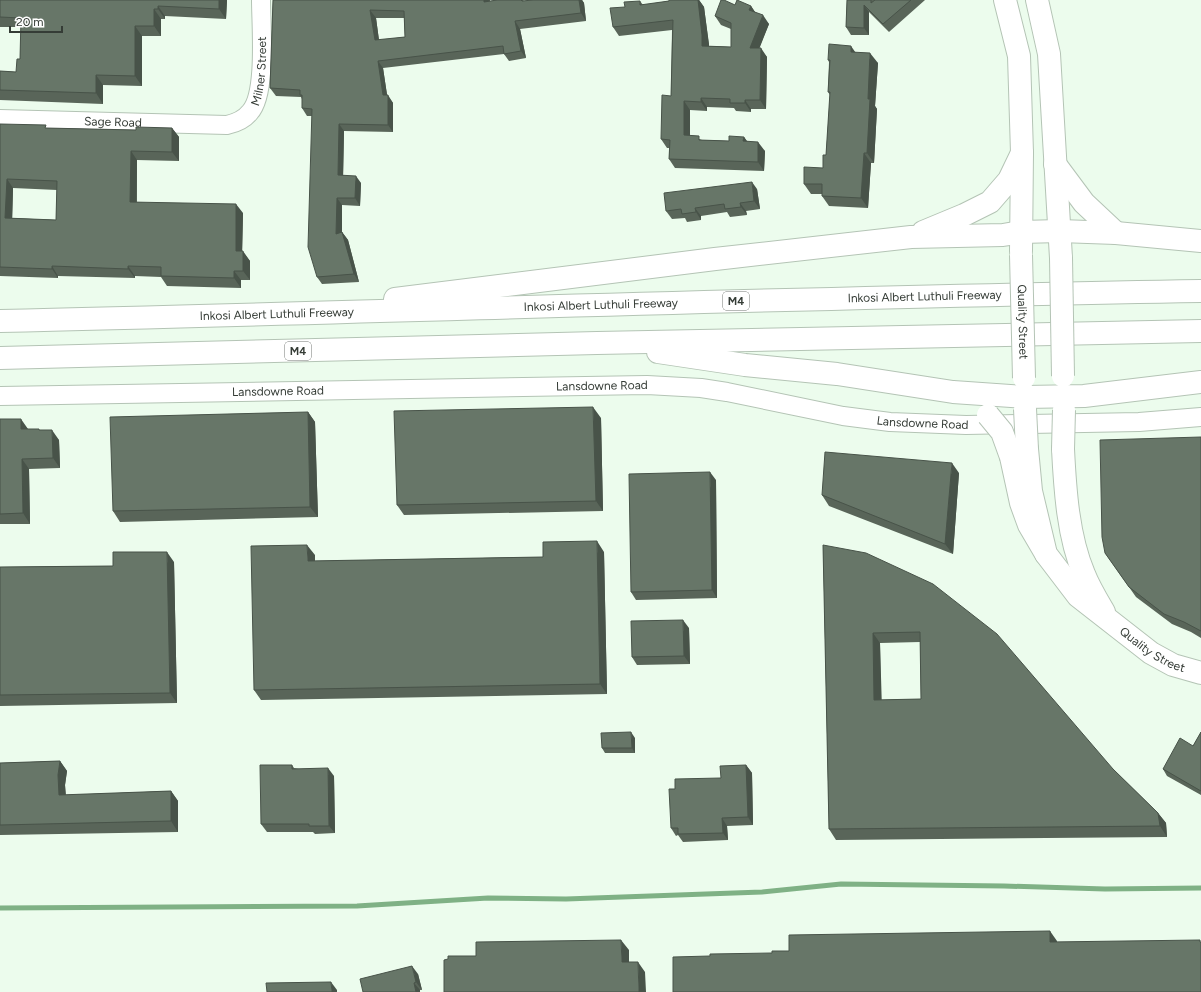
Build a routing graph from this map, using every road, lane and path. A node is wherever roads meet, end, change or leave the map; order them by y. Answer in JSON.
{"nodes":[{"id":1,"x":261,"y":0,"type":"edge"},
{"id":2,"x":998,"y":0,"type":"edge"},
{"id":3,"x":1005,"y":0,"type":"edge"},
{"id":4,"x":1037,"y":0,"type":"edge"},
{"id":5,"x":1015,"y":38,"type":"junction"},
{"id":6,"x":0,"y":119,"type":"edge"},
{"id":7,"x":227,"y":125,"type":"joint"},
{"id":8,"x":1022,"y":153,"type":"junction"},
{"id":9,"x":1055,"y":164,"type":"junction"},
{"id":10,"x":1060,"y":231,"type":"junction"},
{"id":11,"x":1021,"y":232,"type":"junction"},
{"id":12,"x":1116,"y":233,"type":"junction"},
{"id":13,"x":911,"y":237,"type":"junction"},
{"id":14,"x":1201,"y":241,"type":"edge"},
{"id":15,"x":1201,"y":291,"type":"edge"},
{"id":16,"x":271,"y":315,"type":"junction"},
{"id":17,"x":0,"y":321,"type":"edge"},
{"id":18,"x":1201,"y":331,"type":"edge"},
{"id":19,"x":597,"y":343,"type":"junction"},
{"id":20,"x":0,"y":358,"type":"edge"},
{"id":21,"x":1201,"y":382,"type":"edge"},
{"id":22,"x":954,"y":392,"type":"junction"},
{"id":23,"x":1063,"y":394,"type":"junction"},
{"id":24,"x":1025,"y":395,"type":"junction"},
{"id":25,"x":0,"y":396,"type":"edge"},
{"id":26,"x":1201,"y":418,"type":"edge"},
{"id":27,"x":1019,"y":453,"type":"junction"},
{"id":28,"x":1108,"y":618,"type":"junction"},
{"id":29,"x":1201,"y":673,"type":"edge"}],
"edges":[{"from":1,"to":7,"type":"street","name":"Milner Street"},
{"from":2,"to":5,"type":"main road"},
{"from":3,"to":5,"type":"main road","name":"Quality Street"},
{"from":4,"to":9,"type":"main road","name":"Quality Street"},
{"from":5,"to":8,"type":"main road","name":"Quality Street"},
{"from":6,"to":7,"type":"street","name":"Sage Road"},
{"from":8,"to":11,"type":"main road","name":"Quality Street"},
{"from":8,"to":13,"type":"main road"},
{"from":9,"to":10,"type":"main road","name":"Quality Street"},
{"from":9,"to":12,"type":"main road"},
{"from":10,"to":11,"type":"main road"},
{"from":10,"to":12,"type":"main road"},
{"from":10,"to":23,"type":"main road","name":"Quality Street","bridge":true},
{"from":11,"to":13,"type":"main road"},
{"from":11,"to":24,"type":"main road","name":"Quality Street","bridge":true},
{"from":12,"to":14,"type":"main road"},
{"from":13,"to":16,"type":"main road"},
{"from":15,"to":16,"type":"main road","name":"Inkosi Albert Luthuli Freeway","number":"M4"},
{"from":16,"to":17,"type":"main road","name":"Inkosi Albert Luthuli Freeway","number":"M4"},
{"from":18,"to":19,"type":"main road","number":"M4"},
{"from":19,"to":20,"type":"main road","number":"M4"},
{"from":19,"to":22,"type":"main road"},
{"from":21,"to":23,"type":"main road"},
{"from":22,"to":24,"type":"main road"},
{"from":22,"to":27,"type":"main road","bridge":true},
{"from":23,"to":24,"type":"main road"},
{"from":23,"to":28,"type":"main road","name":"Quality Street","bridge":true},
{"from":24,"to":27,"type":"main road","name":"Quality Street","bridge":true},
{"from":25,"to":26,"type":"street","name":"Lansdowne Road"},
{"from":27,"to":28,"type":"main road","name":"Quality Street"},
{"from":28,"to":29,"type":"main road","name":"Quality Street"}]}
